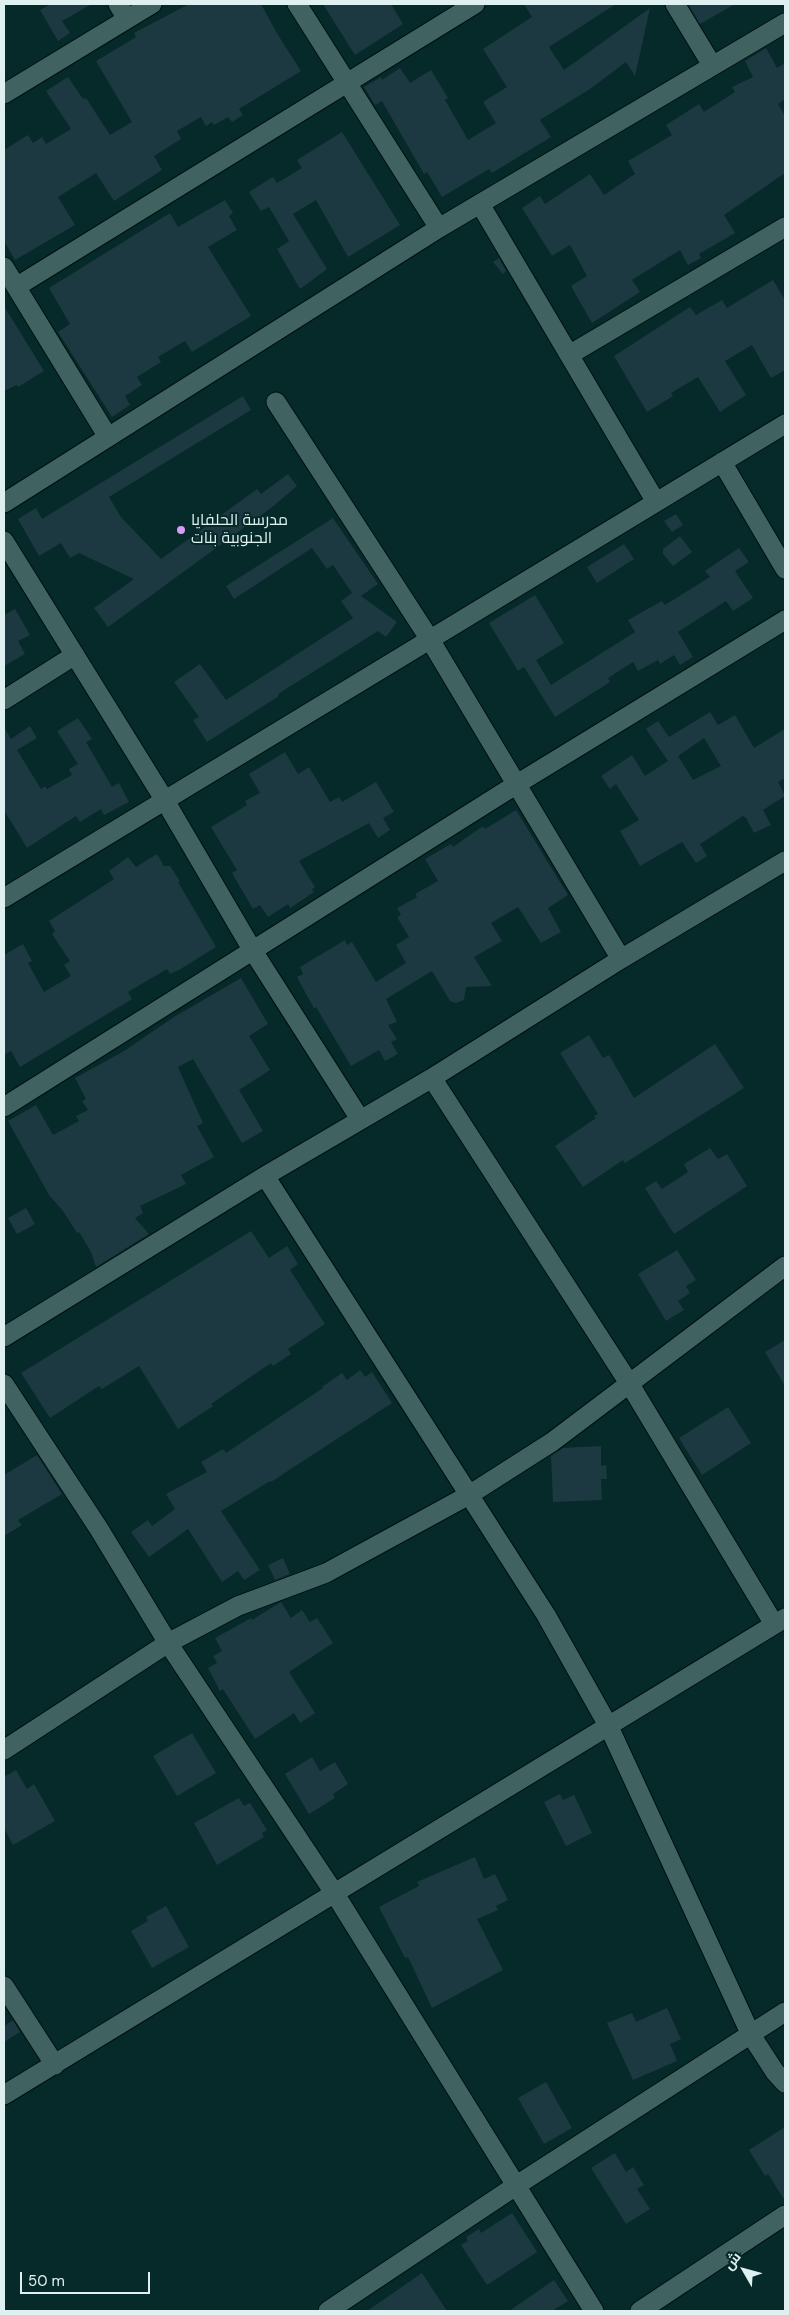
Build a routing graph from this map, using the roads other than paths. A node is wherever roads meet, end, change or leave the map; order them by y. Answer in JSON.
{"nodes":[{"id":1,"x":152,"y":4,"type":"edge"},
{"id":2,"x":297,"y":4,"type":"edge"},
{"id":3,"x":475,"y":4,"type":"edge"},
{"id":4,"x":675,"y":4,"type":"edge"},
{"id":5,"x":123,"y":11,"type":"edge"},
{"id":6,"x":785,"y":23,"type":"edge"},
{"id":7,"x":712,"y":65,"type":"junction"},
{"id":8,"x":347,"y":83,"type":"junction"},
{"id":9,"x":4,"y":94,"type":"edge"},
{"id":10,"x":480,"y":204,"type":"junction"},
{"id":11,"x":785,"y":227,"type":"edge"},
{"id":12,"x":439,"y":228,"type":"junction"},
{"id":13,"x":4,"y":267,"type":"edge"},
{"id":14,"x":16,"y":287,"type":"junction"},
{"id":15,"x":569,"y":355,"type":"junction"},
{"id":16,"x":276,"y":402,"type":"dead end"},
{"id":17,"x":785,"y":424,"type":"edge"},
{"id":18,"x":108,"y":437,"type":"junction"},
{"id":19,"x":722,"y":462,"type":"junction"},
{"id":20,"x":656,"y":502,"type":"junction"},
{"id":21,"x":4,"y":503,"type":"edge"},
{"id":22,"x":4,"y":541,"type":"edge"},
{"id":23,"x":785,"y":569,"type":"edge"},
{"id":24,"x":785,"y":620,"type":"edge"},
{"id":25,"x":429,"y":638,"type":"junction"},
{"id":26,"x":75,"y":655,"type":"junction"},
{"id":27,"x":4,"y":700,"type":"edge"},
{"id":28,"x":518,"y":784,"type":"junction"},
{"id":29,"x":164,"y":799,"type":"junction"},
{"id":30,"x":785,"y":862,"type":"edge"},
{"id":31,"x":4,"y":898,"type":"edge"},
{"id":32,"x":253,"y":951,"type":"junction"},
{"id":33,"x":621,"y":959,"type":"junction"},
{"id":34,"x":432,"y":1078,"type":"junction"},
{"id":35,"x":4,"y":1107,"type":"edge"},
{"id":36,"x":360,"y":1119,"type":"junction"},
{"id":37,"x":265,"y":1176,"type":"junction"},
{"id":38,"x":785,"y":1266,"type":"edge"},
{"id":39,"x":4,"y":1337,"type":"edge"},
{"id":40,"x":629,"y":1383,"type":"junction"},
{"id":41,"x":4,"y":1384,"type":"edge"},
{"id":42,"x":469,"y":1495,"type":"junction"},
{"id":43,"x":780,"y":1621,"type":"edge"},
{"id":44,"x":168,"y":1643,"type":"junction"},
{"id":45,"x":609,"y":1727,"type":"junction"},
{"id":46,"x":4,"y":1750,"type":"edge"},
{"id":47,"x":335,"y":1894,"type":"junction"},
{"id":48,"x":4,"y":1986,"type":"edge"},
{"id":49,"x":785,"y":2012,"type":"edge"},
{"id":50,"x":751,"y":2035,"type":"junction"},
{"id":51,"x":55,"y":2065,"type":"junction"},
{"id":52,"x":785,"y":2083,"type":"edge"},
{"id":53,"x":4,"y":2095,"type":"edge"},
{"id":54,"x":516,"y":2185,"type":"junction"},
{"id":55,"x":782,"y":2223,"type":"edge"},
{"id":56,"x":328,"y":2311,"type":"edge"},
{"id":57,"x":594,"y":2311,"type":"edge"},
{"id":58,"x":640,"y":2311,"type":"edge"}],
"edges":[{"from":1,"to":5,"type":"street"},
{"from":2,"to":8,"type":"street"},
{"from":3,"to":8,"type":"street"},
{"from":4,"to":7,"type":"street"},
{"from":5,"to":9,"type":"street"},
{"from":6,"to":7,"type":"street"},
{"from":7,"to":10,"type":"street"},
{"from":8,"to":12,"type":"street"},
{"from":8,"to":14,"type":"street"},
{"from":10,"to":12,"type":"street"},
{"from":10,"to":15,"type":"street"},
{"from":11,"to":15,"type":"street"},
{"from":12,"to":18,"type":"street"},
{"from":13,"to":14,"type":"street"},
{"from":14,"to":18,"type":"street"},
{"from":15,"to":20,"type":"street"},
{"from":16,"to":25,"type":"street"},
{"from":17,"to":19,"type":"street"},
{"from":18,"to":21,"type":"street"},
{"from":19,"to":20,"type":"street"},
{"from":19,"to":23,"type":"street"},
{"from":20,"to":25,"type":"street"},
{"from":22,"to":26,"type":"street"},
{"from":24,"to":28,"type":"street"},
{"from":25,"to":28,"type":"street"},
{"from":25,"to":29,"type":"street"},
{"from":26,"to":27,"type":"street"},
{"from":26,"to":29,"type":"street"},
{"from":28,"to":32,"type":"street"},
{"from":28,"to":33,"type":"street"},
{"from":29,"to":31,"type":"street"},
{"from":29,"to":32,"type":"street"},
{"from":30,"to":33,"type":"street"},
{"from":32,"to":35,"type":"street"},
{"from":32,"to":36,"type":"street"},
{"from":33,"to":34,"type":"street"},
{"from":34,"to":36,"type":"street"},
{"from":34,"to":40,"type":"street"},
{"from":36,"to":37,"type":"street"},
{"from":37,"to":39,"type":"street"},
{"from":37,"to":42,"type":"street"},
{"from":38,"to":40,"type":"street"},
{"from":40,"to":42,"type":"street"},
{"from":40,"to":43,"type":"street"},
{"from":41,"to":44,"type":"street"},
{"from":42,"to":44,"type":"street"},
{"from":42,"to":45,"type":"street"},
{"from":43,"to":45,"type":"street"},
{"from":44,"to":46,"type":"street"},
{"from":44,"to":47,"type":"street"},
{"from":45,"to":47,"type":"street"},
{"from":45,"to":50,"type":"street"},
{"from":47,"to":51,"type":"street"},
{"from":47,"to":54,"type":"street"},
{"from":48,"to":51,"type":"street"},
{"from":49,"to":50,"type":"street"},
{"from":50,"to":52,"type":"street"},
{"from":50,"to":54,"type":"street"},
{"from":51,"to":53,"type":"street"},
{"from":54,"to":56,"type":"street"},
{"from":54,"to":57,"type":"street"},
{"from":55,"to":58,"type":"street"}]}
